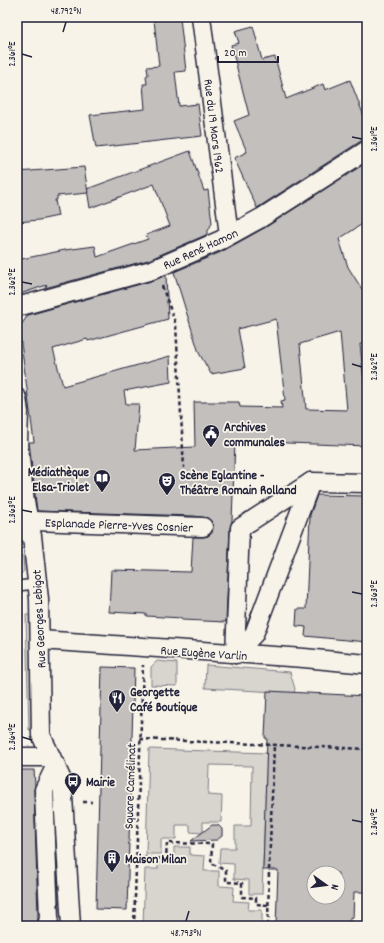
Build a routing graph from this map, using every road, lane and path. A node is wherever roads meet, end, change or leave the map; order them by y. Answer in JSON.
{"nodes":[{"id":1,"x":201,"y":17,"type":"edge"},
{"id":2,"x":367,"y":150,"type":"edge"},
{"id":3,"x":229,"y":235,"type":"junction"},
{"id":4,"x":156,"y":268,"type":"junction"},
{"id":5,"x":17,"y":307,"type":"edge"},
{"id":6,"x":17,"y":398,"type":"edge"},
{"id":7,"x":184,"y":468,"type":"dead end"},
{"id":8,"x":311,"y":482,"type":"junction"},
{"id":9,"x":367,"y":483,"type":"edge"},
{"id":10,"x":203,"y":527,"type":"dead end"},
{"id":11,"x":28,"y":531,"type":"edge"},
{"id":12,"x":37,"y":584,"type":"junction"},
{"id":13,"x":17,"y":586,"type":"edge"},
{"id":14,"x":40,"y":640,"type":"junction"},
{"id":15,"x":144,"y":647,"type":"junction"},
{"id":16,"x":236,"y":654,"type":"junction"},
{"id":17,"x":367,"y":664,"type":"edge"},
{"id":18,"x":140,"y":739,"type":"junction"},
{"id":19,"x":274,"y":745,"type":"junction"},
{"id":20,"x":367,"y":749,"type":"edge"},
{"id":21,"x":17,"y":757,"type":"edge"},
{"id":22,"x":54,"y":761,"type":"junction"},
{"id":23,"x":80,"y":802,"type":"dead end"},
{"id":24,"x":92,"y":802,"type":"dead end"},
{"id":25,"x":136,"y":858,"type":"junction"},
{"id":26,"x":268,"y":905,"type":"junction"},
{"id":27,"x":47,"y":926,"type":"edge"},
{"id":28,"x":71,"y":926,"type":"edge"},
{"id":29,"x":134,"y":926,"type":"edge"},
{"id":30,"x":268,"y":926,"type":"edge"}],
"edges":[{"from":1,"to":3,"type":"street","name":"Rue du 19 Mars 1962"},
{"from":2,"to":3,"type":"street","name":"Rue René Hamon"},
{"from":3,"to":4,"type":"street","name":"Rue René Hamon"},
{"from":4,"to":5,"type":"street","name":"Rue René Hamon"},
{"from":4,"to":7,"type":"path"},
{"from":6,"to":11,"type":"street","name":"Rue Georges Lebigot"},
{"from":8,"to":9,"type":"street"},
{"from":8,"to":16,"type":"street"},
{"from":8,"to":16,"type":"street"},
{"from":10,"to":11,"type":"street","name":"Esplanade Pierre-Yves Cosnier"},
{"from":11,"to":12,"type":"street","name":"Rue Georges Lebigot"},
{"from":12,"to":13,"type":"lane"},
{"from":12,"to":14,"type":"street","name":"Rue Georges Lebigot"},
{"from":14,"to":15,"type":"street","name":"Rue Eugène Varlin"},
{"from":14,"to":22,"type":"street","name":"Rue Georges Lebigot"},
{"from":15,"to":16,"type":"street","name":"Rue Eugène Varlin"},
{"from":15,"to":18,"type":"path","name":"Square Camélinat"},
{"from":16,"to":17,"type":"street","name":"Rue Eugène Varlin"},
{"from":18,"to":19,"type":"path"},
{"from":18,"to":25,"type":"path","name":"Square Camélinat"},
{"from":19,"to":20,"type":"path"},
{"from":19,"to":26,"type":"path"},
{"from":21,"to":22,"type":"street"},
{"from":22,"to":27,"type":"street"},
{"from":22,"to":28,"type":"street","name":"Rue Georges Lebigot"},
{"from":23,"to":24,"type":"path"},
{"from":25,"to":26,"type":"path"},
{"from":25,"to":29,"type":"path","name":"Square Camélinat"},
{"from":26,"to":30,"type":"path"}]}
